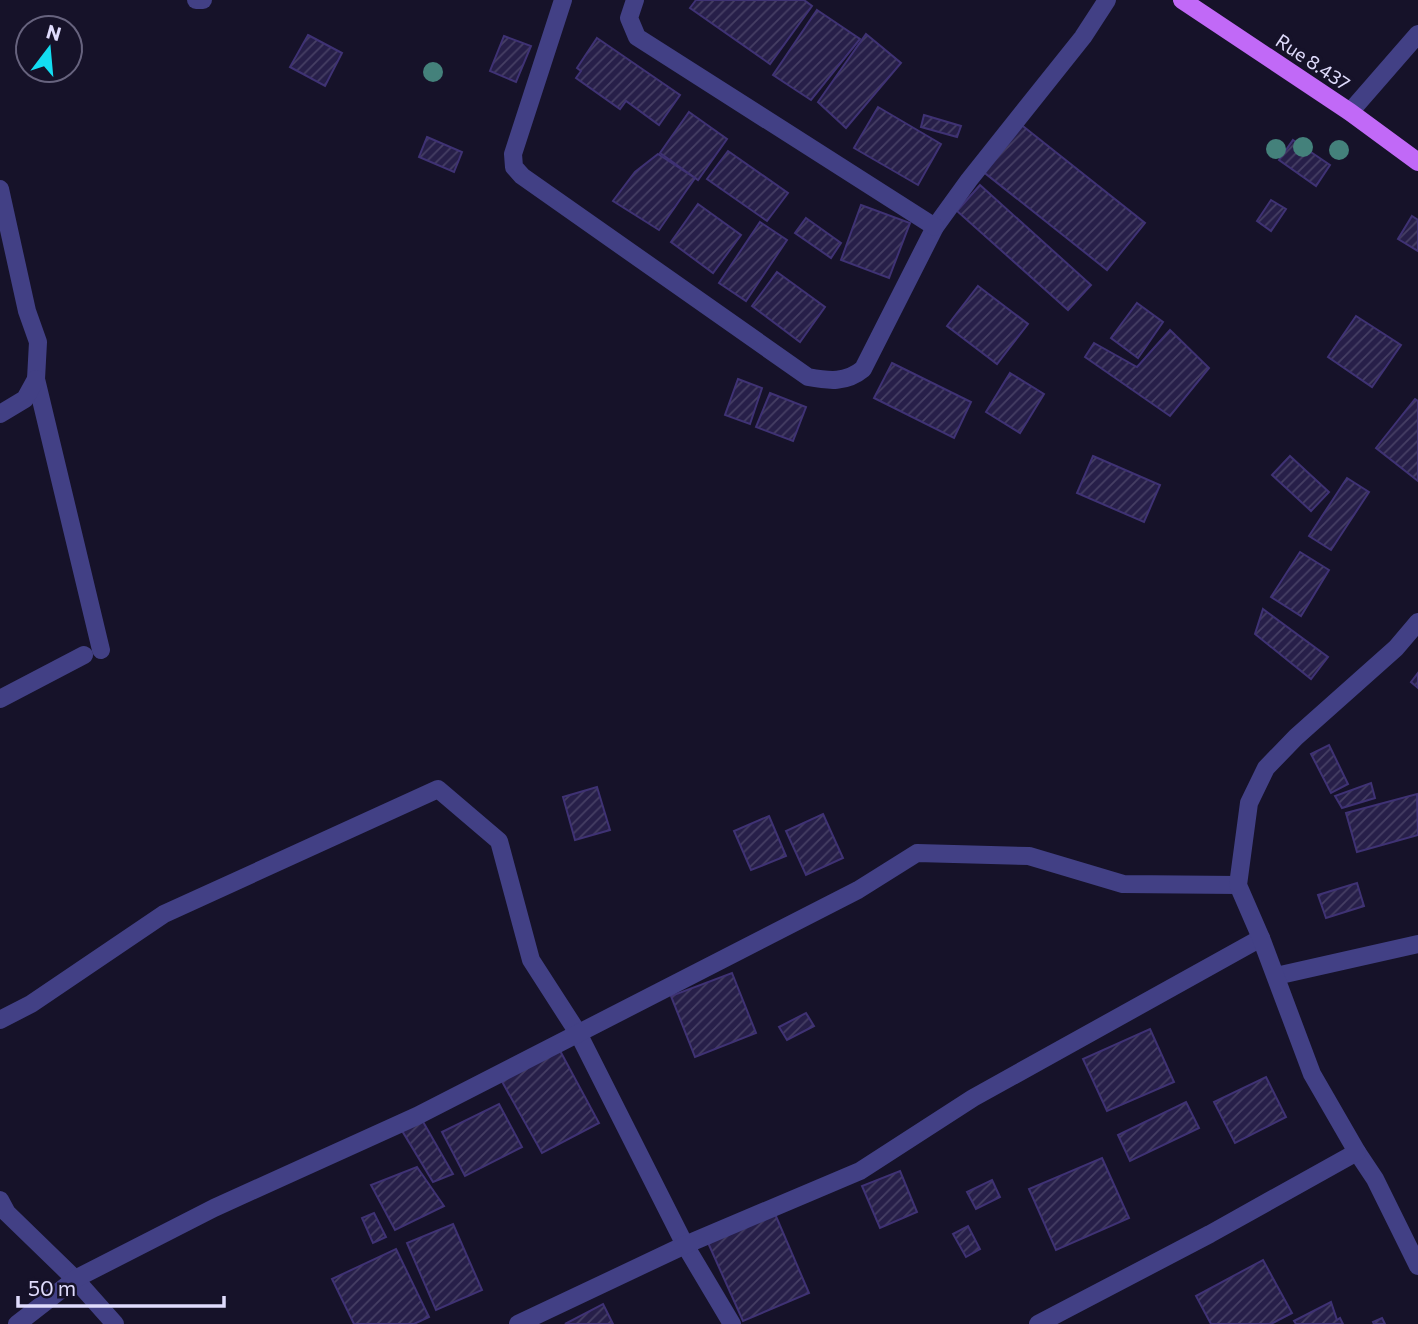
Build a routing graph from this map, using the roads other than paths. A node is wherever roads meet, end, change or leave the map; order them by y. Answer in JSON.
{"nodes":[{"id":1,"x":196,"y":0,"type":"edge"},
{"id":2,"x":203,"y":0,"type":"edge"},
{"id":3,"x":563,"y":0,"type":"edge"},
{"id":4,"x":635,"y":0,"type":"edge"},
{"id":5,"x":1107,"y":0,"type":"edge"},
{"id":6,"x":1182,"y":0,"type":"edge"},
{"id":7,"x":1418,"y":34,"type":"edge"},
{"id":8,"x":1350,"y":112,"type":"junction"},
{"id":9,"x":1418,"y":162,"type":"edge"},
{"id":10,"x":0,"y":189,"type":"edge"},
{"id":11,"x":935,"y":227,"type":"junction"},
{"id":12,"x":36,"y":379,"type":"junction"},
{"id":13,"x":0,"y":414,"type":"edge"},
{"id":14,"x":1418,"y":622,"type":"edge"},
{"id":15,"x":0,"y":699,"type":"edge"},
{"id":16,"x":1238,"y":885,"type":"junction"},
{"id":17,"x":1261,"y":938,"type":"junction"},
{"id":18,"x":1418,"y":943,"type":"edge"},
{"id":19,"x":1276,"y":976,"type":"junction"},
{"id":20,"x":0,"y":1020,"type":"edge"},
{"id":21,"x":578,"y":1033,"type":"junction"},
{"id":22,"x":1357,"y":1152,"type":"junction"},
{"id":23,"x":0,"y":1200,"type":"edge"},
{"id":24,"x":685,"y":1245,"type":"junction"},
{"id":25,"x":1418,"y":1266,"type":"edge"},
{"id":26,"x":75,"y":1279,"type":"junction"},
{"id":27,"x":17,"y":1324,"type":"edge"},
{"id":28,"x":115,"y":1324,"type":"edge"},
{"id":29,"x":518,"y":1324,"type":"edge"},
{"id":30,"x":732,"y":1324,"type":"edge"},
{"id":31,"x":1038,"y":1324,"type":"edge"}],
"edges":[{"from":1,"to":2,"type":"street"},
{"from":3,"to":11,"type":"street"},
{"from":4,"to":11,"type":"street"},
{"from":5,"to":11,"type":"street"},
{"from":6,"to":8,"type":"main road","name":"Rue 8.437"},
{"from":7,"to":8,"type":"street"},
{"from":8,"to":9,"type":"main road","name":"Rue 8.437"},
{"from":10,"to":12,"type":"street"},
{"from":12,"to":13,"type":"street"},
{"from":12,"to":15,"type":"street"},
{"from":14,"to":16,"type":"street"},
{"from":16,"to":17,"type":"street"},
{"from":16,"to":21,"type":"street"},
{"from":17,"to":19,"type":"street"},
{"from":17,"to":24,"type":"street"},
{"from":18,"to":19,"type":"street"},
{"from":19,"to":22,"type":"street"},
{"from":20,"to":21,"type":"street"},
{"from":21,"to":24,"type":"street"},
{"from":21,"to":26,"type":"street"},
{"from":22,"to":25,"type":"street"},
{"from":22,"to":31,"type":"street"},
{"from":23,"to":26,"type":"street"},
{"from":24,"to":29,"type":"street"},
{"from":24,"to":30,"type":"street"},
{"from":26,"to":27,"type":"street"},
{"from":26,"to":28,"type":"street"}]}
